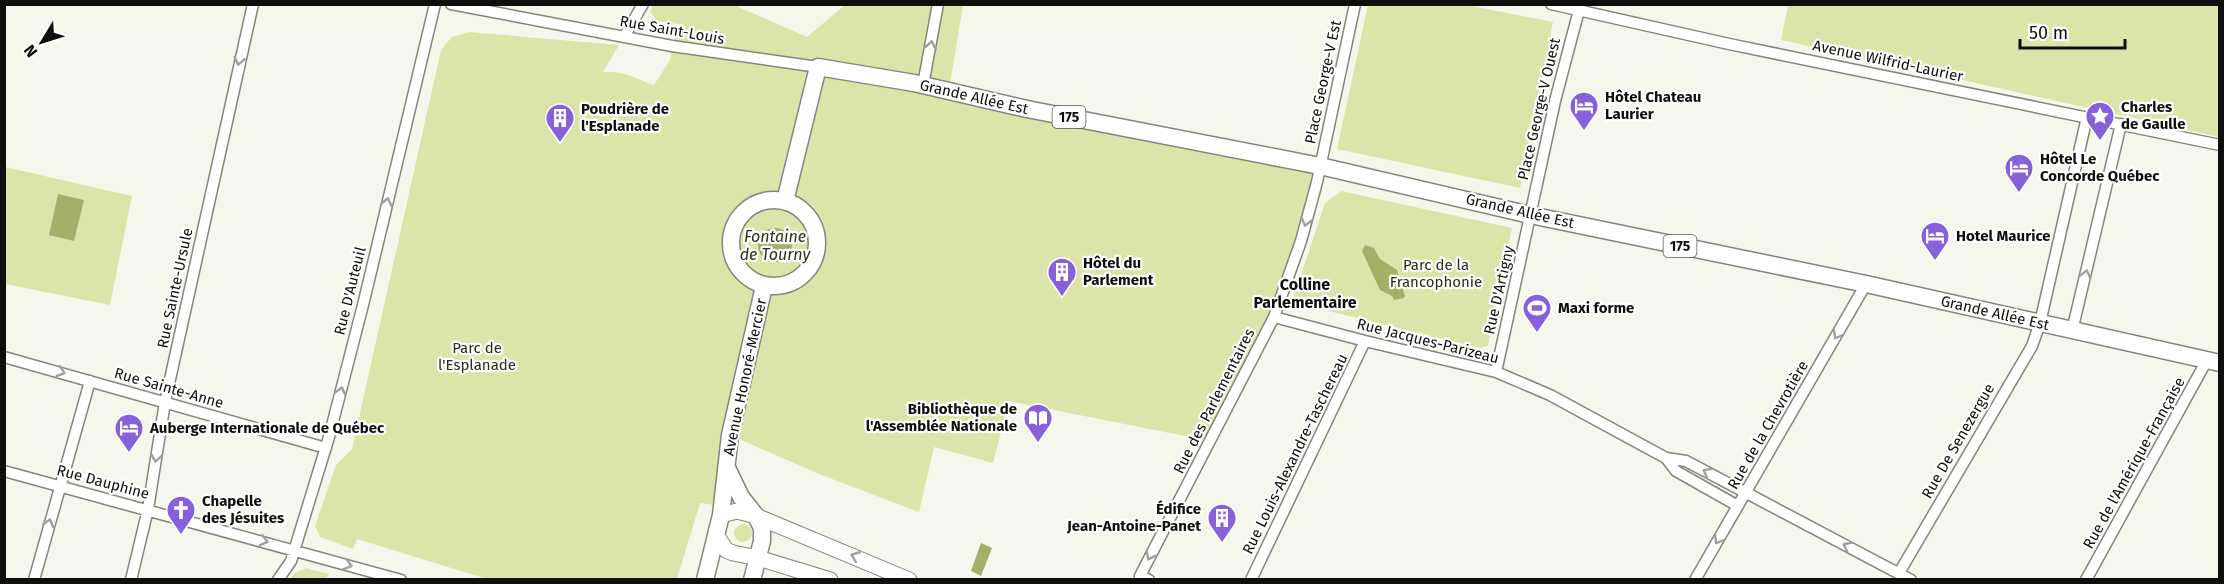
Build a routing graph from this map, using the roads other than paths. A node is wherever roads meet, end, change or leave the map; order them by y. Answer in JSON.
{"nodes":[{"id":1,"x":253,"y":4,"type":"edge"},
{"id":2,"x":435,"y":4,"type":"edge"},
{"id":3,"x":451,"y":4,"type":"edge"},
{"id":4,"x":644,"y":4,"type":"edge"},
{"id":5,"x":938,"y":4,"type":"edge"},
{"id":6,"x":1355,"y":4,"type":"edge"},
{"id":7,"x":1551,"y":4,"type":"edge"},
{"id":8,"x":1579,"y":10,"type":"junction"},
{"id":9,"x":624,"y":37,"type":"junction"},
{"id":10,"x":818,"y":68,"type":"junction"},
{"id":11,"x":923,"y":85,"type":"junction"},
{"id":12,"x":2087,"y":117,"type":"junction"},
{"id":13,"x":2121,"y":124,"type":"junction"},
{"id":14,"x":2220,"y":145,"type":"edge"},
{"id":15,"x":1320,"y":166,"type":"junction"},
{"id":16,"x":785,"y":201,"type":"junction"},
{"id":17,"x":1530,"y":214,"type":"junction"},
{"id":18,"x":1866,"y":284,"type":"junction"},
{"id":19,"x":764,"y":286,"type":"junction"},
{"id":20,"x":1274,"y":317,"type":"junction"},
{"id":21,"x":2040,"y":323,"type":"junction"},
{"id":22,"x":2072,"y":331,"type":"junction"},
{"id":23,"x":1365,"y":342,"type":"junction"},
{"id":24,"x":4,"y":357,"type":"edge"},
{"id":25,"x":2213,"y":362,"type":"edge"},
{"id":26,"x":1496,"y":372,"type":"junction"},
{"id":27,"x":90,"y":381,"type":"junction"},
{"id":28,"x":165,"y":402,"type":"junction"},
{"id":29,"x":326,"y":448,"type":"junction"},
{"id":30,"x":1666,"y":458,"type":"junction"},
{"id":31,"x":727,"y":468,"type":"junction"},
{"id":32,"x":4,"y":471,"type":"edge"},
{"id":33,"x":60,"y":486,"type":"junction"},
{"id":34,"x":1746,"y":493,"type":"junction"},
{"id":35,"x":1738,"y":506,"type":"junction"},
{"id":36,"x":148,"y":509,"type":"junction"},
{"id":37,"x":721,"y":515,"type":"junction"},
{"id":38,"x":756,"y":516,"type":"junction"},
{"id":39,"x":717,"y":536,"type":"junction"},
{"id":40,"x":295,"y":549,"type":"junction"},
{"id":41,"x":758,"y":558,"type":"junction"},
{"id":42,"x":1899,"y":573,"type":"junction"},
{"id":43,"x":368,"y":575,"type":"edge"},
{"id":44,"x":1144,"y":578,"type":"edge"},
{"id":45,"x":34,"y":579,"type":"edge"},
{"id":46,"x":131,"y":579,"type":"edge"},
{"id":47,"x":278,"y":579,"type":"edge"},
{"id":48,"x":401,"y":579,"type":"edge"},
{"id":49,"x":705,"y":579,"type":"edge"},
{"id":50,"x":752,"y":579,"type":"edge"},
{"id":51,"x":830,"y":579,"type":"edge"},
{"id":52,"x":909,"y":579,"type":"edge"},
{"id":53,"x":1251,"y":579,"type":"edge"},
{"id":54,"x":1695,"y":579,"type":"edge"},
{"id":55,"x":1911,"y":579,"type":"edge"},
{"id":56,"x":2086,"y":579,"type":"edge"}],
"edges":[{"from":1,"to":28,"type":"street","name":"Rue Sainte-Ursule","one_way":true},
{"from":29,"to":2,"type":"street","name":"Rue D'Auteuil","one_way":true},
{"from":3,"to":9,"type":"street","name":"Rue Saint-Louis"},
{"from":4,"to":9,"type":"street"},
{"from":11,"to":5,"type":"street","one_way":true},
{"from":6,"to":15,"type":"street","name":"Place George-V Est"},
{"from":7,"to":8,"type":"street","name":"Avenue Wilfrid-Laurier"},
{"from":8,"to":12,"type":"street","name":"Avenue Wilfrid-Laurier"},
{"from":8,"to":17,"type":"street","name":"Place George-V Ouest"},
{"from":9,"to":10,"type":"street","name":"Rue Saint-Louis"},
{"from":10,"to":11,"type":"main road","name":"Grande Allée Est","number":"175"},
{"from":10,"to":16,"type":"main road"},
{"from":11,"to":15,"type":"main road","name":"Grande Allée Est","number":"175"},
{"from":12,"to":13,"type":"street","name":"Avenue Wilfrid-Laurier"},
{"from":12,"to":21,"type":"street","name":"Rue De Senezergue"},
{"from":13,"to":14,"type":"street","name":"Avenue Wilfrid-Laurier"},
{"from":22,"to":13,"type":"street","one_way":true},
{"from":15,"to":17,"type":"main road","name":"Grande Allée Est","number":"175"},
{"from":15,"to":20,"type":"street","name":"Rue des Parlementaires","one_way":true},
{"from":16,"to":19,"type":"main road"},
{"from":16,"to":19,"type":"main road"},
{"from":17,"to":18,"type":"main road","name":"Grande Allée Est","number":"175"},
{"from":17,"to":26,"type":"street","name":"Rue D'Artigny"},
{"from":18,"to":21,"type":"main road","name":"Grande Allée Est","number":"175"},
{"from":18,"to":34,"type":"street","name":"Rue de la Chevrotière","one_way":true},
{"from":19,"to":31,"type":"main road","name":"Avenue Honoré-Mercier"},
{"from":20,"to":23,"type":"street","name":"Rue Jacques-Parizeau"},
{"from":20,"to":44,"type":"street","name":"Rue des Parlementaires","one_way":true},
{"from":21,"to":22,"type":"main road","name":"Grande Allée Est","number":"175"},
{"from":21,"to":42,"type":"street","name":"Rue De Senezergue"},
{"from":22,"to":25,"type":"main road","name":"Grande Allée Est","number":"175"},
{"from":23,"to":26,"type":"street","name":"Rue Jacques-Parizeau"},
{"from":23,"to":53,"type":"street","name":"Rue Louis-Alexandre-Taschereau"},
{"from":24,"to":27,"type":"street","name":"Rue Sainte-Anne","one_way":true},
{"from":25,"to":56,"type":"street","name":"Rue de l'Amérique-Française"},
{"from":26,"to":30,"type":"street","name":"Rue Jacques-Parizeau"},
{"from":27,"to":28,"type":"street","name":"Rue Sainte-Anne"},
{"from":27,"to":33,"type":"street"},
{"from":28,"to":29,"type":"street","name":"Rue Sainte-Anne"},
{"from":28,"to":36,"type":"street","name":"Rue Sainte-Ursule","one_way":true},
{"from":29,"to":40,"type":"street","name":"Rue D'Auteuil"},
{"from":34,"to":30,"type":"street","name":"Rue Jacques-Parizeau","one_way":true},
{"from":30,"to":35,"type":"street","name":"Rue Jacques-Parizeau"},
{"from":31,"to":37,"type":"main road","name":"Avenue Honoré-Mercier"},
{"from":31,"to":38,"type":"main road","name":"Avenue Honoré-Mercier"},
{"from":32,"to":33,"type":"street","name":"Rue Dauphine"},
{"from":33,"to":36,"type":"street","name":"Rue Dauphine"},
{"from":45,"to":33,"type":"street","one_way":true},
{"from":34,"to":35,"type":"street","name":"Rue de la Chevrotière"},
{"from":42,"to":34,"type":"street","name":"Rue Jacques-Parizeau","one_way":true},
{"from":35,"to":54,"type":"street","name":"Rue de la Chevrotière","one_way":true},
{"from":36,"to":40,"type":"street","name":"Rue Dauphine","one_way":true},
{"from":36,"to":46,"type":"street","name":"Rue Sainte-Ursule"},
{"from":37,"to":38,"type":"main road"},
{"from":37,"to":39,"type":"main road","name":"Avenue Honoré-Mercier"},
{"from":38,"to":41,"type":"main road","name":"Avenue Honoré-Mercier"},
{"from":52,"to":38,"type":"main road","one_way":true},
{"from":39,"to":41,"type":"main road"},
{"from":39,"to":49,"type":"main road","name":"Avenue Honoré-Mercier"},
{"from":40,"to":43,"type":"street","name":"Rue Dauphine","one_way":true},
{"from":40,"to":47,"type":"street","name":"Rue D'Auteuil"},
{"from":41,"to":50,"type":"main road","name":"Avenue Honoré-Mercier"},
{"from":41,"to":51,"type":"main road"},
{"from":42,"to":55,"type":"street","name":"Rue Jacques-Parizeau"},
{"from":43,"to":48,"type":"street","name":"Rue Dauphine"}]}
